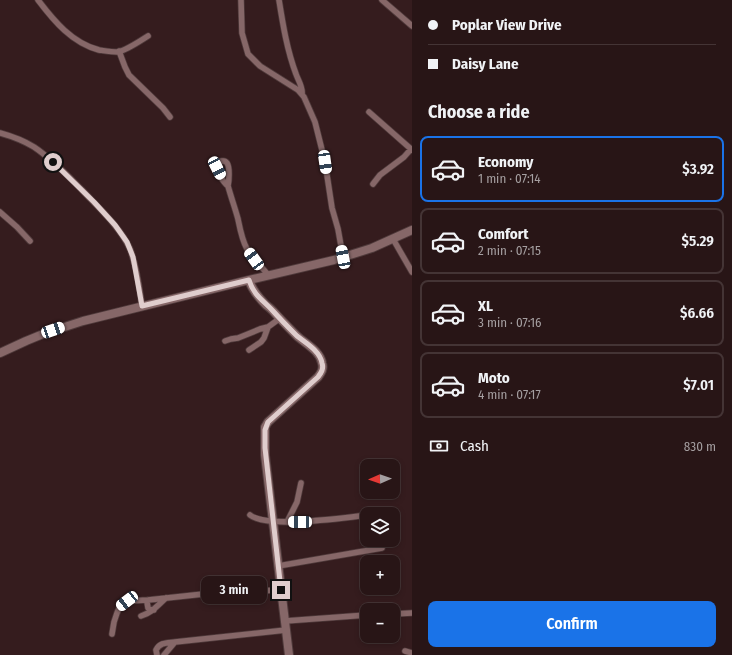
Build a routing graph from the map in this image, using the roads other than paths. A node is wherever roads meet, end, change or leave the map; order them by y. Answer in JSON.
{"nodes":[{"id":1,"x":241,"y":0,"type":"edge"},
{"id":2,"x":280,"y":0,"type":"edge"},
{"id":3,"x":382,"y":0,"type":"edge"},
{"id":4,"x":41,"y":1,"type":"edge"},
{"id":5,"x":412,"y":26,"type":"edge"},
{"id":6,"x":148,"y":36,"type":"dead end"},
{"id":7,"x":119,"y":52,"type":"junction"},
{"id":8,"x":302,"y":95,"type":"junction"},
{"id":9,"x":368,"y":112,"type":"dead end"},
{"id":10,"x":170,"y":116,"type":"dead end"},
{"id":11,"x":0,"y":133,"type":"edge"},
{"id":12,"x":412,"y":149,"type":"edge"},
{"id":13,"x":373,"y":184,"type":"dead end"},
{"id":14,"x":228,"y":186,"type":"dead end"},
{"id":15,"x":0,"y":212,"type":"edge"},
{"id":16,"x":412,"y":230,"type":"edge"},
{"id":17,"x":393,"y":239,"type":"junction"},
{"id":18,"x":30,"y":241,"type":"dead end"},
{"id":19,"x":343,"y":257,"type":"junction"},
{"id":20,"x":412,"y":272,"type":"edge"},
{"id":21,"x":269,"y":276,"type":"junction"},
{"id":22,"x":249,"y":280,"type":"junction"},
{"id":23,"x":142,"y":306,"type":"junction"},
{"id":24,"x":279,"y":319,"type":"junction"},
{"id":25,"x":268,"y":327,"type":"junction"},
{"id":26,"x":225,"y":341,"type":"dead end"},
{"id":27,"x":249,"y":350,"type":"dead end"},
{"id":28,"x":0,"y":353,"type":"edge"},
{"id":29,"x":301,"y":483,"type":"dead end"},
{"id":30,"x":250,"y":515,"type":"dead end"},
{"id":31,"x":360,"y":517,"type":"edge"},
{"id":32,"x":273,"y":522,"type":"junction"},
{"id":33,"x":287,"y":522,"type":"junction"},
{"id":34,"x":382,"y":548,"type":"dead end"},
{"id":35,"x":278,"y":566,"type":"junction"},
{"id":36,"x":281,"y":590,"type":"junction"},
{"id":37,"x":166,"y":598,"type":"junction"},
{"id":38,"x":148,"y":600,"type":"junction"},
{"id":39,"x":154,"y":610,"type":"junction"},
{"id":40,"x":412,"y":613,"type":"edge"},
{"id":41,"x":400,"y":614,"type":"edge"},
{"id":42,"x":141,"y":616,"type":"dead end"},
{"id":43,"x":360,"y":616,"type":"edge"},
{"id":44,"x":285,"y":621,"type":"junction"},
{"id":45,"x":286,"y":630,"type":"junction"},
{"id":46,"x":112,"y":634,"type":"dead end"},
{"id":47,"x":175,"y":642,"type":"junction"},
{"id":48,"x":405,"y":651,"type":"dead end"},
{"id":49,"x":412,"y":653,"type":"edge"},
{"id":50,"x":158,"y":655,"type":"edge"},
{"id":51,"x":164,"y":655,"type":"edge"},
{"id":52,"x":289,"y":655,"type":"edge"}],
"edges":[{"from":1,"to":8,"type":"street"},
{"from":2,"to":8,"type":"street"},
{"from":3,"to":5,"type":"street"},
{"from":4,"to":7,"type":"street"},
{"from":6,"to":7,"type":"street"},
{"from":7,"to":10,"type":"street"},
{"from":8,"to":19,"type":"street"},
{"from":9,"to":12,"type":"street"},
{"from":11,"to":23,"type":"street"},
{"from":12,"to":13,"type":"street"},
{"from":14,"to":21,"type":"street"},
{"from":15,"to":18,"type":"street"},
{"from":16,"to":17,"type":"street"},
{"from":17,"to":19,"type":"street"},
{"from":17,"to":20,"type":"street"},
{"from":19,"to":21,"type":"street"},
{"from":21,"to":22,"type":"street"},
{"from":22,"to":23,"type":"street"},
{"from":22,"to":24,"type":"street"},
{"from":23,"to":28,"type":"street"},
{"from":24,"to":25,"type":"street"},
{"from":24,"to":32,"type":"street"},
{"from":25,"to":26,"type":"street"},
{"from":25,"to":27,"type":"street"},
{"from":29,"to":33,"type":"street"},
{"from":30,"to":32,"type":"street"},
{"from":31,"to":33,"type":"street"},
{"from":32,"to":33,"type":"street"},
{"from":32,"to":35,"type":"street"},
{"from":34,"to":35,"type":"street"},
{"from":35,"to":36,"type":"street"},
{"from":36,"to":37,"type":"street"},
{"from":36,"to":44,"type":"street"},
{"from":37,"to":38,"type":"street"},
{"from":37,"to":39,"type":"street"},
{"from":38,"to":39,"type":"street"},
{"from":38,"to":46,"type":"street"},
{"from":39,"to":42,"type":"street"},
{"from":40,"to":41,"type":"street"},
{"from":43,"to":44,"type":"street"},
{"from":44,"to":45,"type":"street"},
{"from":45,"to":47,"type":"street"},
{"from":45,"to":52,"type":"street"},
{"from":47,"to":50,"type":"street"},
{"from":47,"to":51,"type":"street"},
{"from":48,"to":49,"type":"street"}]}
